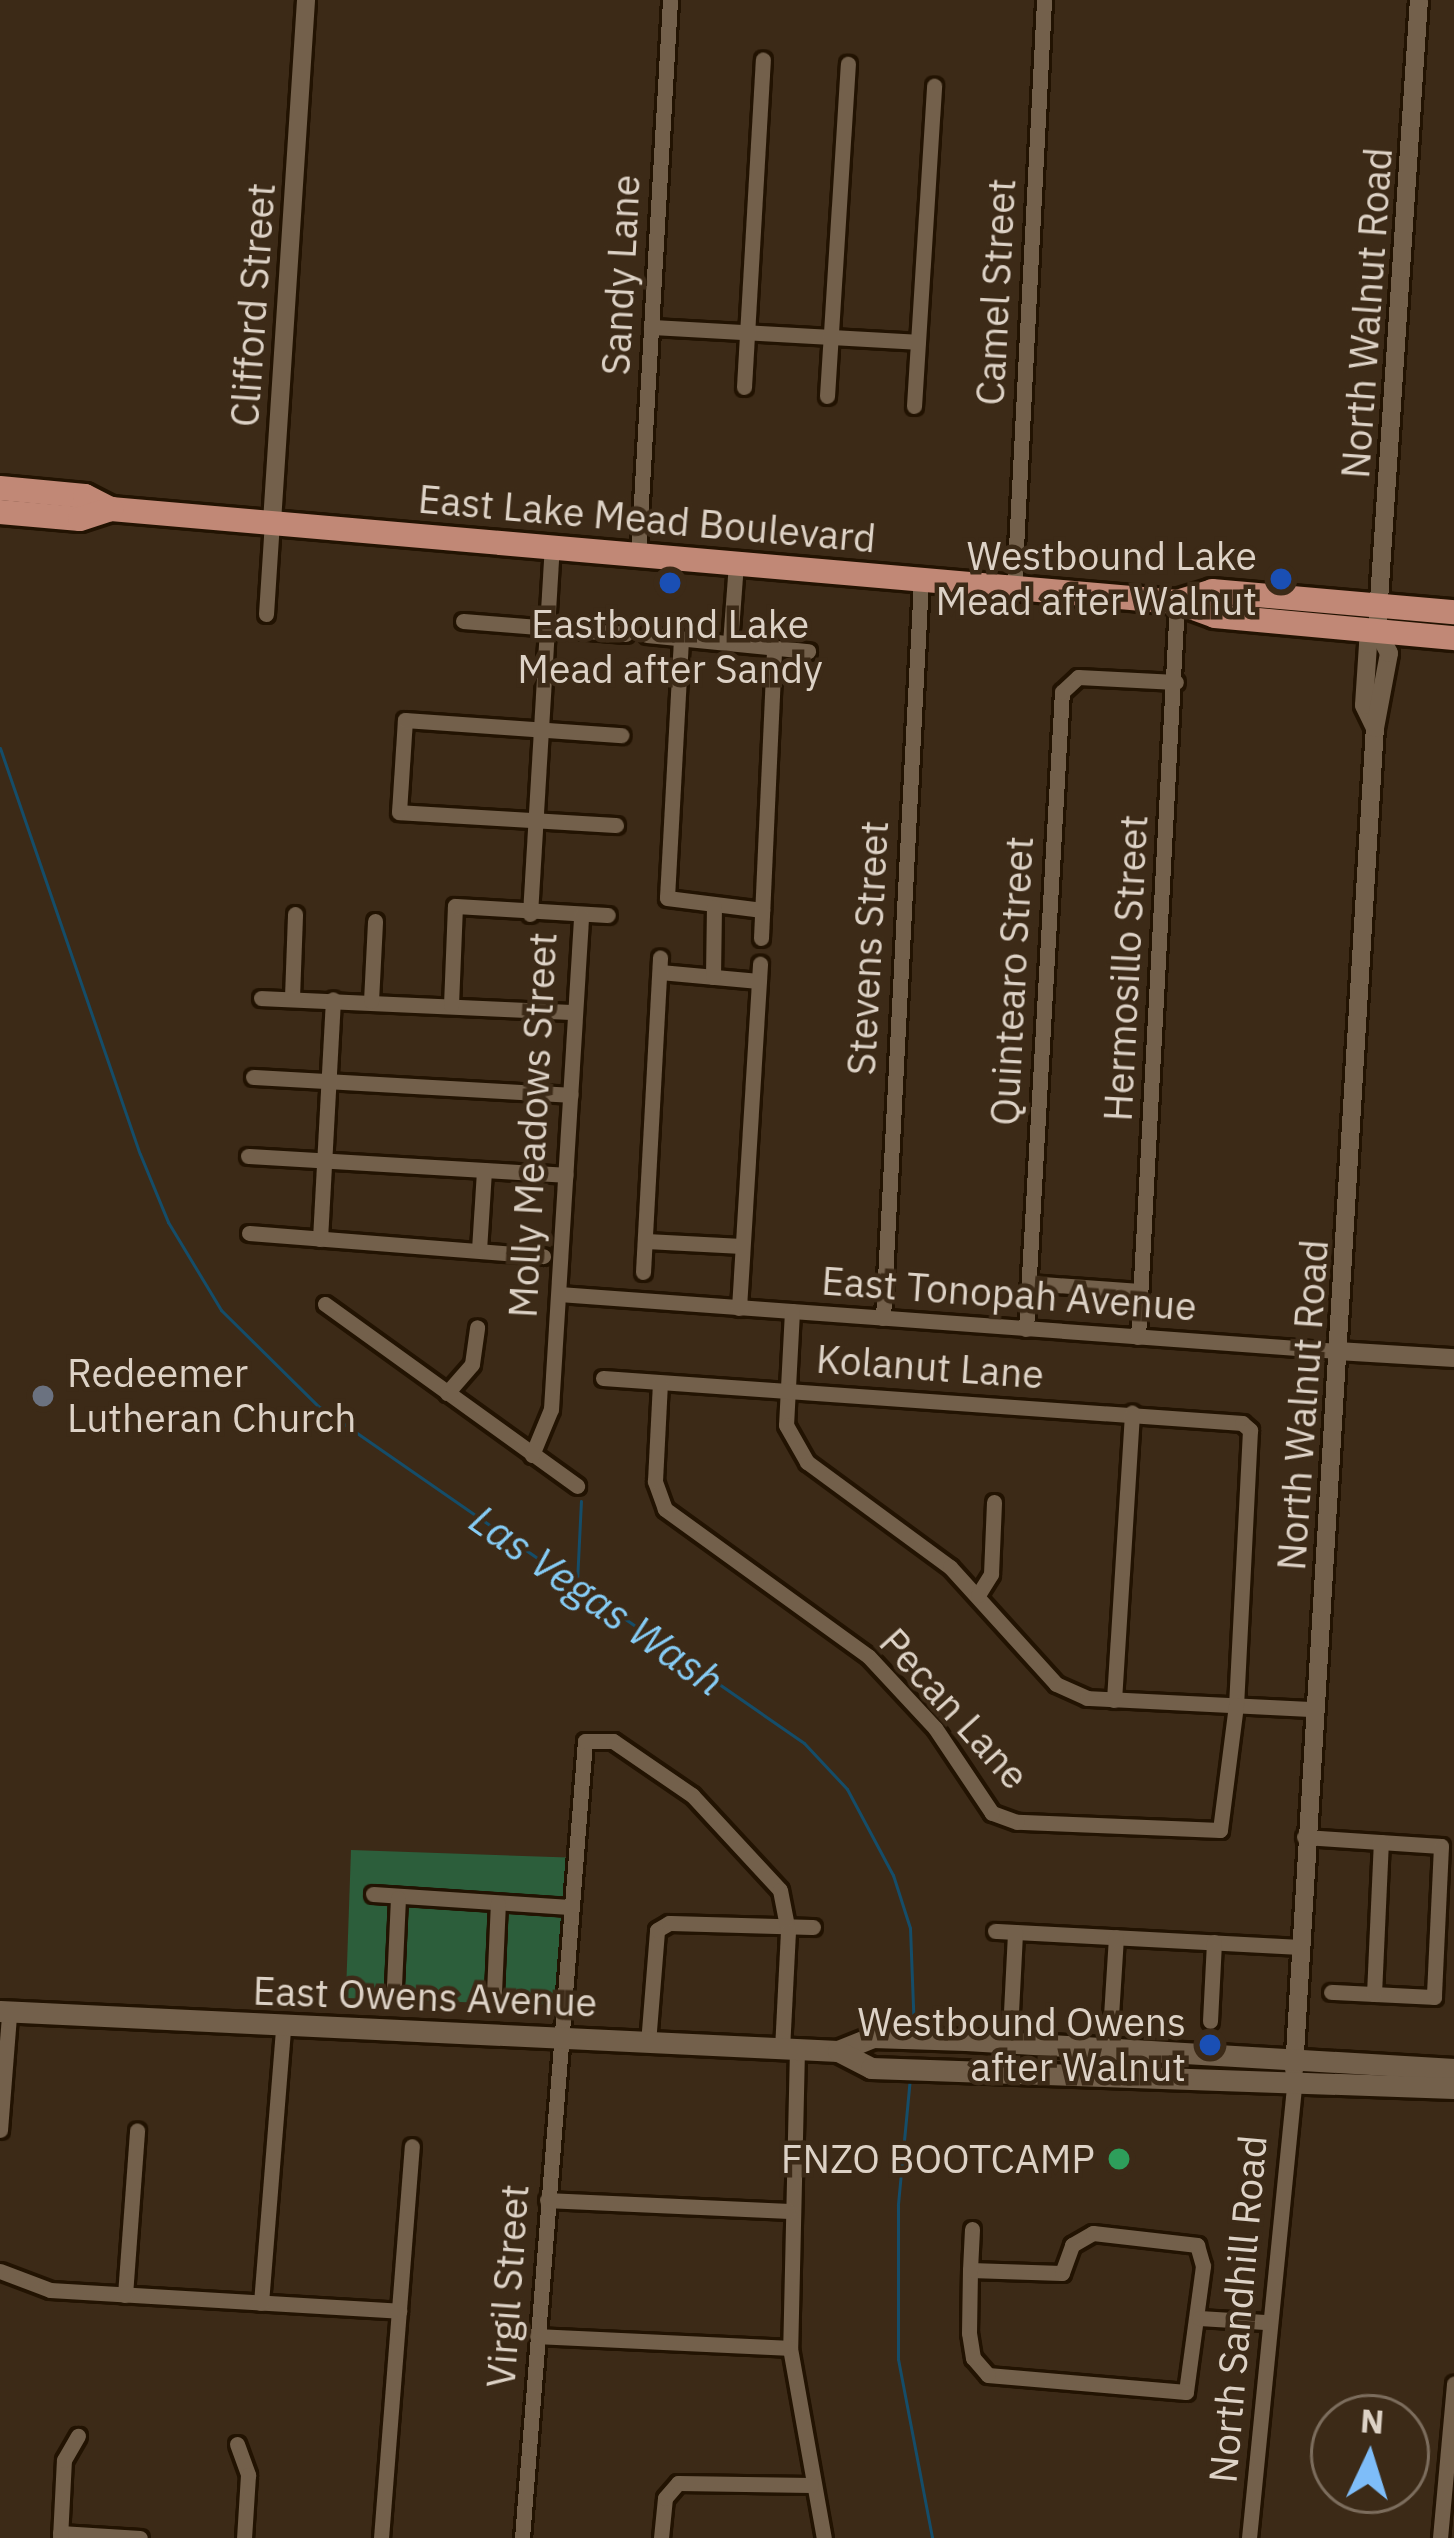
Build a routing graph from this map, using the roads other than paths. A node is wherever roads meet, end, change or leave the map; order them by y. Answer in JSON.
{"nodes":[{"id":1,"x":306,"y":0,"type":"edge"},
{"id":2,"x":670,"y":0,"type":"edge"},
{"id":3,"x":1044,"y":0,"type":"edge"},
{"id":4,"x":1419,"y":0,"type":"edge"},
{"id":5,"x":764,"y":60,"type":"dead end"},
{"id":6,"x":848,"y":64,"type":"dead end"},
{"id":7,"x":934,"y":86,"type":"dead end"},
{"id":8,"x":651,"y":328,"type":"junction"},
{"id":9,"x":748,"y":333,"type":"junction"},
{"id":10,"x":831,"y":339,"type":"junction"},
{"id":11,"x":918,"y":342,"type":"junction"},
{"id":12,"x":744,"y":387,"type":"dead end"},
{"id":13,"x":827,"y":396,"type":"dead end"},
{"id":14,"x":914,"y":406,"type":"dead end"},
{"id":15,"x":0,"y":488,"type":"edge"},
{"id":16,"x":111,"y":509,"type":"junction"},
{"id":17,"x":0,"y":512,"type":"edge"},
{"id":18,"x":272,"y":522,"type":"junction"},
{"id":19,"x":552,"y":546,"type":"junction"},
{"id":20,"x":638,"y":554,"type":"junction"},
{"id":21,"x":736,"y":563,"type":"junction"},
{"id":22,"x":921,"y":580,"type":"junction"},
{"id":23,"x":1014,"y":587,"type":"junction"},
{"id":24,"x":1177,"y":602,"type":"junction"},
{"id":25,"x":1454,"y":612,"type":"edge"},
{"id":26,"x":266,"y":614,"type":"dead end"},
{"id":27,"x":1378,"y":618,"type":"junction"},
{"id":28,"x":463,"y":621,"type":"dead end"},
{"id":29,"x":547,"y":627,"type":"junction"},
{"id":30,"x":625,"y":634,"type":"dead end"},
{"id":31,"x":647,"y":635,"type":"dead end"},
{"id":32,"x":1454,"y":638,"type":"edge"},
{"id":33,"x":681,"y":639,"type":"junction"},
{"id":34,"x":730,"y":644,"type":"junction"},
{"id":35,"x":774,"y":647,"type":"junction"},
{"id":36,"x":808,"y":651,"type":"dead end"},
{"id":37,"x":1176,"y":682,"type":"junction"},
{"id":38,"x":543,"y":729,"type":"junction"},
{"id":39,"x":621,"y":735,"type":"dead end"},
{"id":40,"x":537,"y":820,"type":"junction"},
{"id":41,"x":616,"y":825,"type":"dead end"},
{"id":42,"x":714,"y":907,"type":"junction"},
{"id":43,"x":762,"y":910,"type":"junction"},
{"id":44,"x":295,"y":914,"type":"dead end"},
{"id":45,"x":530,"y":914,"type":"junction"},
{"id":46,"x":608,"y":915,"type":"dead end"},
{"id":47,"x":580,"y":916,"type":"junction"},
{"id":48,"x":375,"y":921,"type":"dead end"},
{"id":49,"x":761,"y":938,"type":"dead end"},
{"id":50,"x":712,"y":977,"type":"junction"},
{"id":51,"x":292,"y":997,"type":"junction"},
{"id":52,"x":261,"y":998,"type":"dead end"},
{"id":53,"x":333,"y":999,"type":"junction"},
{"id":54,"x":371,"y":1001,"type":"junction"},
{"id":55,"x":451,"y":1005,"type":"junction"},
{"id":56,"x":575,"y":1012,"type":"junction"},
{"id":57,"x":253,"y":1078,"type":"dead end"},
{"id":58,"x":328,"y":1083,"type":"junction"},
{"id":59,"x":570,"y":1095,"type":"junction"},
{"id":60,"x":248,"y":1156,"type":"dead end"},
{"id":61,"x":324,"y":1160,"type":"junction"},
{"id":62,"x":484,"y":1170,"type":"junction"},
{"id":63,"x":565,"y":1175,"type":"junction"},
{"id":64,"x":249,"y":1233,"type":"dead end"},
{"id":65,"x":320,"y":1239,"type":"junction"},
{"id":66,"x":646,"y":1241,"type":"junction"},
{"id":67,"x":742,"y":1246,"type":"junction"},
{"id":68,"x":479,"y":1250,"type":"junction"},
{"id":69,"x":543,"y":1256,"type":"dead end"},
{"id":70,"x":643,"y":1272,"type":"dead end"},
{"id":71,"x":1029,"y":1283,"type":"junction"},
{"id":72,"x":1141,"y":1291,"type":"junction"},
{"id":73,"x":559,"y":1294,"type":"junction"},
{"id":74,"x":325,"y":1304,"type":"dead end"},
{"id":75,"x":739,"y":1308,"type":"junction"},
{"id":76,"x":792,"y":1311,"type":"junction"},
{"id":77,"x":884,"y":1318,"type":"junction"},
{"id":78,"x":477,"y":1327,"type":"dead end"},
{"id":79,"x":1026,"y":1328,"type":"junction"},
{"id":80,"x":1138,"y":1337,"type":"junction"},
{"id":81,"x":1338,"y":1351,"type":"junction"},
{"id":82,"x":1454,"y":1358,"type":"edge"},
{"id":83,"x":603,"y":1378,"type":"dead end"},
{"id":84,"x":660,"y":1383,"type":"junction"},
{"id":85,"x":787,"y":1391,"type":"junction"},
{"id":86,"x":447,"y":1393,"type":"junction"},
{"id":87,"x":1132,"y":1413,"type":"junction"},
{"id":88,"x":532,"y":1455,"type":"junction"},
{"id":89,"x":577,"y":1486,"type":"dead end"},
{"id":90,"x":994,"y":1502,"type":"dead end"},
{"id":91,"x":978,"y":1595,"type":"junction"},
{"id":92,"x":1114,"y":1700,"type":"junction"},
{"id":93,"x":1236,"y":1705,"type":"junction"},
{"id":94,"x":1313,"y":1709,"type":"junction"},
{"id":95,"x":1304,"y":1838,"type":"junction"},
{"id":96,"x":1381,"y":1842,"type":"junction"},
{"id":97,"x":373,"y":1894,"type":"dead end"},
{"id":98,"x":398,"y":1898,"type":"junction"},
{"id":99,"x":498,"y":1903,"type":"junction"},
{"id":100,"x":570,"y":1907,"type":"junction"},
{"id":101,"x":813,"y":1927,"type":"dead end"},
{"id":102,"x":788,"y":1931,"type":"junction"},
{"id":103,"x":995,"y":1931,"type":"dead end"},
{"id":104,"x":1015,"y":1932,"type":"junction"},
{"id":105,"x":1116,"y":1937,"type":"junction"},
{"id":106,"x":1214,"y":1942,"type":"junction"},
{"id":107,"x":1298,"y":1947,"type":"junction"},
{"id":108,"x":394,"y":1986,"type":"dead end"},
{"id":109,"x":1331,"y":1992,"type":"dead end"},
{"id":110,"x":494,"y":1993,"type":"dead end"},
{"id":111,"x":1375,"y":1994,"type":"junction"},
{"id":112,"x":1011,"y":2012,"type":"dead end"},
{"id":113,"x":3,"y":2016,"type":"edge"},
{"id":114,"x":1111,"y":2016,"type":"dead end"},
{"id":115,"x":1210,"y":2021,"type":"dead end"},
{"id":116,"x":283,"y":2027,"type":"junction"},
{"id":117,"x":560,"y":2038,"type":"junction"},
{"id":118,"x":648,"y":2043,"type":"junction"},
{"id":119,"x":789,"y":2049,"type":"junction"},
{"id":120,"x":838,"y":2050,"type":"junction"},
{"id":121,"x":1295,"y":2056,"type":"junction"},
{"id":122,"x":1454,"y":2069,"type":"edge"},
{"id":123,"x":1294,"y":2086,"type":"junction"},
{"id":124,"x":1454,"y":2088,"type":"edge"},
{"id":125,"x":1,"y":2110,"type":"edge"},
{"id":126,"x":0,"y":2129,"type":"edge"},
{"id":127,"x":137,"y":2130,"type":"dead end"},
{"id":128,"x":412,"y":2146,"type":"dead end"},
{"id":129,"x":547,"y":2200,"type":"junction"},
{"id":130,"x":788,"y":2212,"type":"junction"},
{"id":131,"x":972,"y":2229,"type":"dead end"},
{"id":132,"x":970,"y":2270,"type":"junction"},
{"id":133,"x":0,"y":2271,"type":"edge"},
{"id":134,"x":125,"y":2295,"type":"junction"},
{"id":135,"x":261,"y":2303,"type":"junction"},
{"id":136,"x":399,"y":2312,"type":"junction"},
{"id":137,"x":1199,"y":2318,"type":"junction"},
{"id":138,"x":1265,"y":2322,"type":"junction"},
{"id":139,"x":537,"y":2336,"type":"junction"},
{"id":140,"x":790,"y":2348,"type":"junction"},
{"id":141,"x":1454,"y":2384,"type":"edge"},
{"id":142,"x":78,"y":2436,"type":"dead end"},
{"id":143,"x":237,"y":2444,"type":"dead end"},
{"id":144,"x":811,"y":2485,"type":"junction"},
{"id":145,"x":60,"y":2536,"type":"edge"},
{"id":146,"x":140,"y":2538,"type":"edge"},
{"id":147,"x":244,"y":2538,"type":"edge"},
{"id":148,"x":381,"y":2538,"type":"edge"},
{"id":149,"x":522,"y":2538,"type":"edge"},
{"id":150,"x":661,"y":2538,"type":"edge"},
{"id":151,"x":824,"y":2538,"type":"edge"},
{"id":152,"x":1249,"y":2538,"type":"edge"},
{"id":153,"x":1440,"y":2538,"type":"edge"}],
"edges":[{"from":1,"to":18,"type":"street","name":"Clifford Street"},
{"from":2,"to":8,"type":"street","name":"Sandy Lane"},
{"from":3,"to":23,"type":"street","name":"Camel Street"},
{"from":4,"to":27,"type":"street","name":"North Walnut Road"},
{"from":5,"to":9,"type":"street"},
{"from":6,"to":10,"type":"street"},
{"from":7,"to":11,"type":"street"},
{"from":8,"to":9,"type":"street"},
{"from":8,"to":20,"type":"street","name":"Sandy Lane"},
{"from":9,"to":10,"type":"street"},
{"from":9,"to":12,"type":"street"},
{"from":10,"to":11,"type":"street"},
{"from":10,"to":13,"type":"street"},
{"from":11,"to":14,"type":"street"},
{"from":15,"to":16,"type":"main road","name":"East Lake Mead Boulevard"},
{"from":16,"to":17,"type":"main road","name":"East Lake Mead Boulevard"},
{"from":16,"to":18,"type":"main road","name":"East Lake Mead Boulevard"},
{"from":18,"to":19,"type":"main road","name":"East Lake Mead Boulevard"},
{"from":18,"to":26,"type":"street","name":"Clifford Street"},
{"from":19,"to":20,"type":"main road","name":"East Lake Mead Boulevard"},
{"from":19,"to":29,"type":"street"},
{"from":20,"to":21,"type":"main road","name":"East Lake Mead Boulevard"},
{"from":21,"to":22,"type":"main road","name":"East Lake Mead Boulevard"},
{"from":21,"to":34,"type":"street"},
{"from":22,"to":23,"type":"main road","name":"East Lake Mead Boulevard"},
{"from":22,"to":77,"type":"street","name":"Stevens Street"},
{"from":23,"to":24,"type":"main road","name":"East Lake Mead Boulevard"},
{"from":24,"to":27,"type":"main road","name":"East Lake Mead Boulevard"},
{"from":24,"to":37,"type":"street","name":"Hermosillo Street"},
{"from":25,"to":27,"type":"main road","name":"East Lake Mead Boulevard"},
{"from":27,"to":32,"type":"main road","name":"East Lake Mead Boulevard"},
{"from":27,"to":81,"type":"street","name":"North Walnut Road"},
{"from":28,"to":29,"type":"street"},
{"from":29,"to":30,"type":"street"},
{"from":29,"to":38,"type":"street"},
{"from":31,"to":33,"type":"street"},
{"from":33,"to":34,"type":"street"},
{"from":33,"to":42,"type":"street"},
{"from":34,"to":35,"type":"street"},
{"from":35,"to":36,"type":"street"},
{"from":35,"to":43,"type":"street"},
{"from":37,"to":71,"type":"street","name":"Quintearo Street"},
{"from":37,"to":72,"type":"street","name":"Hermosillo Street"},
{"from":38,"to":39,"type":"street"},
{"from":38,"to":40,"type":"street"},
{"from":38,"to":40,"type":"street"},
{"from":40,"to":41,"type":"street"},
{"from":40,"to":45,"type":"street"},
{"from":42,"to":43,"type":"street"},
{"from":42,"to":50,"type":"street"},
{"from":43,"to":49,"type":"street"},
{"from":44,"to":51,"type":"street"},
{"from":45,"to":47,"type":"street","name":"Molly Meadows Street"},
{"from":45,"to":55,"type":"street","name":"Molly Meadows Street"},
{"from":46,"to":47,"type":"street"},
{"from":47,"to":56,"type":"street","name":"Molly Meadows Street"},
{"from":48,"to":54,"type":"street"},
{"from":50,"to":66,"type":"street"},
{"from":50,"to":67,"type":"street"},
{"from":51,"to":52,"type":"street"},
{"from":51,"to":53,"type":"street"},
{"from":53,"to":54,"type":"street"},
{"from":53,"to":58,"type":"street"},
{"from":54,"to":55,"type":"street"},
{"from":55,"to":56,"type":"street"},
{"from":56,"to":59,"type":"street","name":"Molly Meadows Street"},
{"from":57,"to":58,"type":"street"},
{"from":58,"to":59,"type":"street"},
{"from":58,"to":61,"type":"street"},
{"from":59,"to":63,"type":"street","name":"Molly Meadows Street"},
{"from":60,"to":61,"type":"street"},
{"from":61,"to":62,"type":"street"},
{"from":61,"to":65,"type":"street"},
{"from":62,"to":63,"type":"street"},
{"from":62,"to":68,"type":"street"},
{"from":63,"to":73,"type":"street","name":"Molly Meadows Street"},
{"from":64,"to":65,"type":"street"},
{"from":65,"to":68,"type":"street"},
{"from":66,"to":67,"type":"street"},
{"from":66,"to":70,"type":"street"},
{"from":67,"to":75,"type":"street"},
{"from":68,"to":69,"type":"street"},
{"from":71,"to":72,"type":"street"},
{"from":71,"to":79,"type":"street","name":"Quintearo Street"},
{"from":72,"to":80,"type":"street","name":"Hermosillo Street"},
{"from":73,"to":75,"type":"street","name":"East Tonopah Avenue"},
{"from":73,"to":88,"type":"street","name":"Molly Meadows Street"},
{"from":74,"to":86,"type":"street"},
{"from":75,"to":76,"type":"street","name":"East Tonopah Avenue"},
{"from":76,"to":77,"type":"street","name":"East Tonopah Avenue"},
{"from":76,"to":85,"type":"street"},
{"from":77,"to":79,"type":"street","name":"East Tonopah Avenue"},
{"from":78,"to":86,"type":"street"},
{"from":79,"to":80,"type":"street","name":"East Tonopah Avenue"},
{"from":80,"to":81,"type":"street","name":"East Tonopah Avenue"},
{"from":81,"to":82,"type":"street","name":"East Tonopah Avenue"},
{"from":81,"to":94,"type":"street","name":"North Walnut Road"},
{"from":83,"to":84,"type":"street","name":"Kolanut Lane"},
{"from":84,"to":85,"type":"street","name":"Kolanut Lane"},
{"from":84,"to":93,"type":"street","name":"Pecan Lane"},
{"from":85,"to":87,"type":"street","name":"Kolanut Lane"},
{"from":85,"to":91,"type":"street"},
{"from":86,"to":88,"type":"street"},
{"from":87,"to":92,"type":"street"},
{"from":87,"to":93,"type":"street","name":"Kolanut Lane"},
{"from":88,"to":89,"type":"street"},
{"from":90,"to":91,"type":"street"},
{"from":91,"to":92,"type":"street"},
{"from":92,"to":93,"type":"street"},
{"from":93,"to":94,"type":"street"},
{"from":94,"to":95,"type":"street","name":"North Walnut Road"},
{"from":95,"to":96,"type":"street"},
{"from":95,"to":107,"type":"street","name":"North Walnut Road"},
{"from":96,"to":111,"type":"street"},
{"from":96,"to":111,"type":"street"},
{"from":97,"to":98,"type":"street"},
{"from":98,"to":99,"type":"street"},
{"from":98,"to":108,"type":"street"},
{"from":99,"to":100,"type":"street"},
{"from":99,"to":110,"type":"street"},
{"from":100,"to":102,"type":"street"},
{"from":100,"to":117,"type":"street"},
{"from":101,"to":102,"type":"street"},
{"from":102,"to":118,"type":"street"},
{"from":102,"to":119,"type":"street"},
{"from":103,"to":104,"type":"street"},
{"from":104,"to":105,"type":"street"},
{"from":104,"to":112,"type":"street"},
{"from":105,"to":106,"type":"street"},
{"from":105,"to":114,"type":"street"},
{"from":106,"to":107,"type":"street"},
{"from":106,"to":115,"type":"street"},
{"from":107,"to":121,"type":"street","name":"North Walnut Road"},
{"from":109,"to":111,"type":"street"},
{"from":113,"to":116,"type":"main road","name":"East Owens Avenue"},
{"from":113,"to":125,"type":"street"},
{"from":116,"to":117,"type":"main road","name":"East Owens Avenue"},
{"from":116,"to":135,"type":"street"},
{"from":117,"to":118,"type":"main road","name":"East Owens Avenue"},
{"from":117,"to":129,"type":"street","name":"Virgil Street"},
{"from":118,"to":119,"type":"main road","name":"East Owens Avenue"},
{"from":119,"to":120,"type":"main road","name":"East Owens Avenue"},
{"from":119,"to":130,"type":"street"},
{"from":120,"to":121,"type":"main road","name":"East Owens Avenue"},
{"from":120,"to":123,"type":"main road","name":"East Owens Avenue"},
{"from":121,"to":122,"type":"main road","name":"East Owens Avenue"},
{"from":121,"to":123,"type":"street","name":"North Walnut Road"},
{"from":123,"to":124,"type":"main road","name":"East Owens Avenue"},
{"from":123,"to":138,"type":"street","name":"North Sandhill Road"},
{"from":125,"to":126,"type":"street"},
{"from":127,"to":134,"type":"street"},
{"from":128,"to":136,"type":"street"},
{"from":129,"to":130,"type":"street"},
{"from":129,"to":139,"type":"street","name":"Virgil Street"},
{"from":130,"to":140,"type":"street"},
{"from":131,"to":132,"type":"street"},
{"from":132,"to":137,"type":"street"},
{"from":132,"to":137,"type":"street"},
{"from":133,"to":134,"type":"street"},
{"from":134,"to":135,"type":"street"},
{"from":135,"to":136,"type":"street"},
{"from":136,"to":148,"type":"street"},
{"from":137,"to":138,"type":"street"},
{"from":138,"to":152,"type":"street","name":"North Sandhill Road"},
{"from":139,"to":140,"type":"street"},
{"from":139,"to":149,"type":"street","name":"Virgil Street"},
{"from":140,"to":144,"type":"street"},
{"from":141,"to":153,"type":"street"},
{"from":142,"to":145,"type":"street"},
{"from":143,"to":147,"type":"street"},
{"from":144,"to":150,"type":"street"},
{"from":144,"to":151,"type":"street"},
{"from":145,"to":146,"type":"street"}]}
